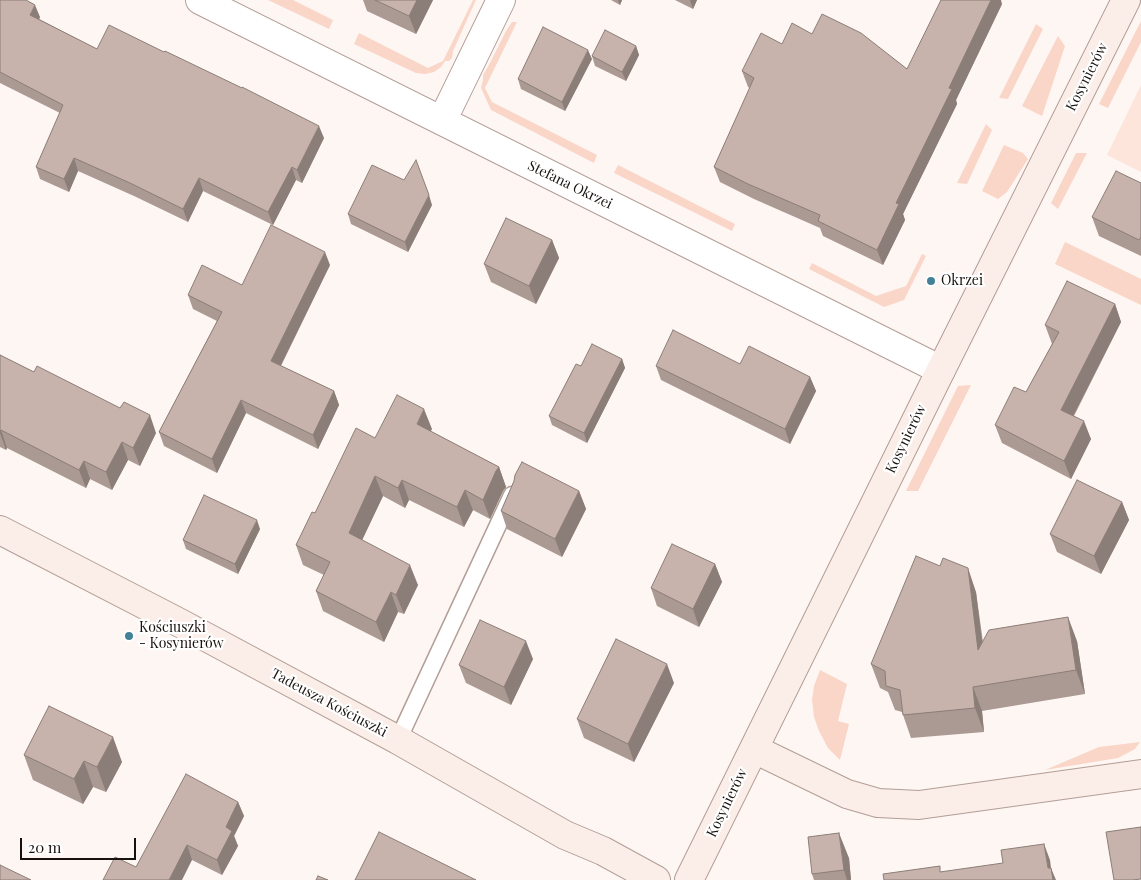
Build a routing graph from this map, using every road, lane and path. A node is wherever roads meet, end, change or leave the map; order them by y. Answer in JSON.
{"nodes":[{"id":1,"x":200,"y":0,"type":"edge"},
{"id":2,"x":501,"y":0,"type":"edge"},
{"id":3,"x":1126,"y":0,"type":"edge"},
{"id":4,"x":442,"y":121,"type":"junction"},
{"id":5,"x":941,"y":370,"type":"junction"},
{"id":6,"x":512,"y":495,"type":"edge"},
{"id":7,"x":0,"y":530,"type":"edge"},
{"id":8,"x":398,"y":740,"type":"junction"},
{"id":9,"x":754,"y":749,"type":"junction"},
{"id":10,"x":1141,"y":774,"type":"edge"},
{"id":11,"x":656,"y":880,"type":"edge"},
{"id":12,"x":689,"y":880,"type":"edge"}],
"edges":[{"from":1,"to":4,"type":"street","name":"Stefana Okrzei"},
{"from":2,"to":4,"type":"street"},
{"from":3,"to":5,"type":"street","name":"Kosynierów"},
{"from":4,"to":5,"type":"street","name":"Stefana Okrzei"},
{"from":5,"to":9,"type":"street","name":"Kosynierów"},
{"from":6,"to":8,"type":"lane"},
{"from":7,"to":8,"type":"street","name":"Tadeusza Kościuszki"},
{"from":8,"to":11,"type":"street","name":"Tadeusza Kościuszki"},
{"from":9,"to":10,"type":"street"},
{"from":9,"to":12,"type":"street","name":"Kosynierów"}]}
